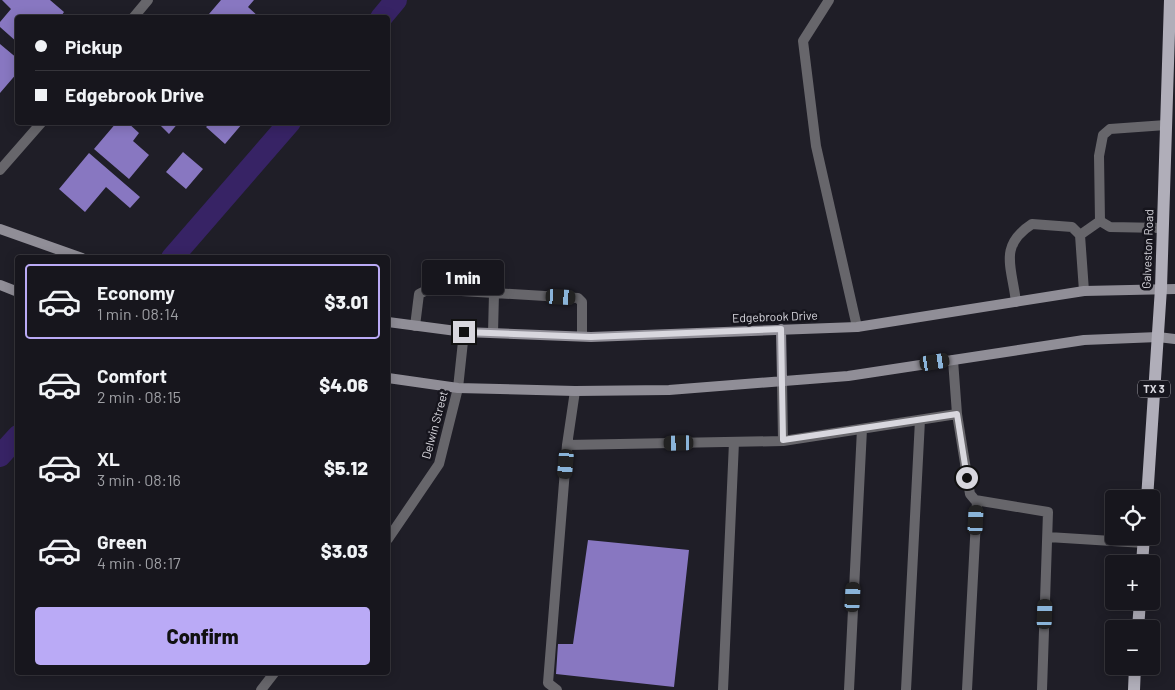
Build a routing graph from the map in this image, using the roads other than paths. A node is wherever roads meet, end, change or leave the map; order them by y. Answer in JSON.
{"nodes":[{"id":1,"x":148,"y":0,"type":"edge"},
{"id":2,"x":829,"y":0,"type":"edge"},
{"id":3,"x":1170,"y":0,"type":"edge"},
{"id":4,"x":136,"y":15,"type":"edge"},
{"id":5,"x":39,"y":125,"type":"edge"},
{"id":6,"x":1166,"y":125,"type":"junction"},
{"id":7,"x":0,"y":170,"type":"edge"},
{"id":8,"x":1100,"y":221,"type":"junction"},
{"id":9,"x":1162,"y":228,"type":"junction"},
{"id":10,"x":0,"y":230,"type":"edge"},
{"id":11,"x":1080,"y":235,"type":"junction"},
{"id":12,"x":73,"y":255,"type":"edge"},
{"id":13,"x":0,"y":285,"type":"edge"},
{"id":14,"x":1161,"y":288,"type":"junction"},
{"id":15,"x":1175,"y":289,"type":"edge"},
{"id":16,"x":15,"y":291,"type":"edge"},
{"id":17,"x":1084,"y":291,"type":"junction"},
{"id":18,"x":494,"y":293,"type":"junction"},
{"id":19,"x":1016,"y":302,"type":"junction"},
{"id":20,"x":390,"y":322,"type":"edge"},
{"id":21,"x":415,"y":326,"type":"junction"},
{"id":22,"x":857,"y":327,"type":"junction"},
{"id":23,"x":781,"y":329,"type":"junction"},
{"id":24,"x":464,"y":332,"type":"junction"},
{"id":25,"x":493,"y":333,"type":"junction"},
{"id":26,"x":582,"y":336,"type":"junction"},
{"id":27,"x":1158,"y":337,"type":"junction"},
{"id":28,"x":1175,"y":338,"type":"edge"},
{"id":29,"x":953,"y":360,"type":"junction"},
{"id":30,"x":390,"y":378,"type":"edge"},
{"id":31,"x":782,"y":380,"type":"junction"},
{"id":32,"x":458,"y":388,"type":"junction"},
{"id":33,"x":574,"y":391,"type":"junction"},
{"id":34,"x":957,"y":414,"type":"junction"},
{"id":35,"x":920,"y":420,"type":"junction"},
{"id":36,"x":862,"y":429,"type":"junction"},
{"id":37,"x":783,"y":440,"type":"junction"},
{"id":38,"x":734,"y":442,"type":"junction"},
{"id":39,"x":567,"y":445,"type":"junction"},
{"id":40,"x":1147,"y":490,"type":"edge"},
{"id":41,"x":977,"y":501,"type":"junction"},
{"id":42,"x":390,"y":535,"type":"edge"},
{"id":43,"x":1048,"y":537,"type":"junction"},
{"id":44,"x":1105,"y":539,"type":"edge"},
{"id":45,"x":273,"y":675,"type":"edge"},
{"id":46,"x":1135,"y":675,"type":"edge"},
{"id":47,"x":261,"y":690,"type":"edge"},
{"id":48,"x":557,"y":690,"type":"edge"},
{"id":49,"x":723,"y":690,"type":"edge"},
{"id":50,"x":849,"y":690,"type":"edge"},
{"id":51,"x":906,"y":690,"type":"edge"},
{"id":52,"x":967,"y":690,"type":"edge"},
{"id":53,"x":1042,"y":690,"type":"edge"},
{"id":54,"x":1134,"y":690,"type":"edge"}],
"edges":[{"from":1,"to":4,"type":"street"},
{"from":2,"to":22,"type":"street"},
{"from":3,"to":6,"type":"main road","name":"Galveston Road","number":"TX 3"},
{"from":5,"to":7,"type":"street"},
{"from":6,"to":8,"type":"street"},
{"from":6,"to":9,"type":"main road","name":"Galveston Road","number":"TX 3"},
{"from":8,"to":9,"type":"street"},
{"from":8,"to":11,"type":"street"},
{"from":9,"to":14,"type":"main road","name":"Galveston Road","number":"TX 3"},
{"from":10,"to":12,"type":"main road"},
{"from":11,"to":17,"type":"street"},
{"from":11,"to":19,"type":"street"},
{"from":13,"to":16,"type":"main road"},
{"from":14,"to":15,"type":"main road","name":"Edgebrook Drive"},
{"from":14,"to":17,"type":"main road","name":"Edgebrook Drive"},
{"from":14,"to":27,"type":"main road","name":"Galveston Road","number":"TX 3"},
{"from":17,"to":19,"type":"main road","name":"Edgebrook Drive"},
{"from":18,"to":21,"type":"street"},
{"from":18,"to":25,"type":"street"},
{"from":18,"to":26,"type":"street"},
{"from":19,"to":22,"type":"main road","name":"Edgebrook Drive"},
{"from":20,"to":21,"type":"main road","name":"Edgebrook Drive"},
{"from":21,"to":24,"type":"main road","name":"Edgebrook Drive"},
{"from":22,"to":23,"type":"main road","name":"Edgebrook Drive"},
{"from":23,"to":26,"type":"main road","name":"Edgebrook Drive"},
{"from":23,"to":31,"type":"main road"},
{"from":24,"to":25,"type":"main road","name":"Edgebrook Drive"},
{"from":24,"to":32,"type":"street","name":"Delwin Street"},
{"from":25,"to":26,"type":"main road","name":"Edgebrook Drive"},
{"from":27,"to":28,"type":"main road"},
{"from":27,"to":29,"type":"main road"},
{"from":27,"to":40,"type":"main road","name":"Galveston Road","number":"TX 3"},
{"from":29,"to":31,"type":"main road"},
{"from":29,"to":34,"type":"street"},
{"from":30,"to":32,"type":"main road"},
{"from":31,"to":33,"type":"main road"},
{"from":31,"to":37,"type":"street"},
{"from":32,"to":33,"type":"main road"},
{"from":32,"to":42,"type":"street","name":"Delwin Street"},
{"from":33,"to":39,"type":"street"},
{"from":34,"to":35,"type":"street"},
{"from":34,"to":41,"type":"street"},
{"from":35,"to":36,"type":"street"},
{"from":35,"to":51,"type":"street"},
{"from":36,"to":37,"type":"street"},
{"from":36,"to":50,"type":"street"},
{"from":37,"to":38,"type":"street"},
{"from":38,"to":39,"type":"street"},
{"from":38,"to":49,"type":"street"},
{"from":39,"to":48,"type":"street"},
{"from":41,"to":43,"type":"street"},
{"from":41,"to":52,"type":"street"},
{"from":43,"to":44,"type":"street"},
{"from":43,"to":53,"type":"street"},
{"from":45,"to":47,"type":"street"},
{"from":46,"to":54,"type":"main road"}]}
